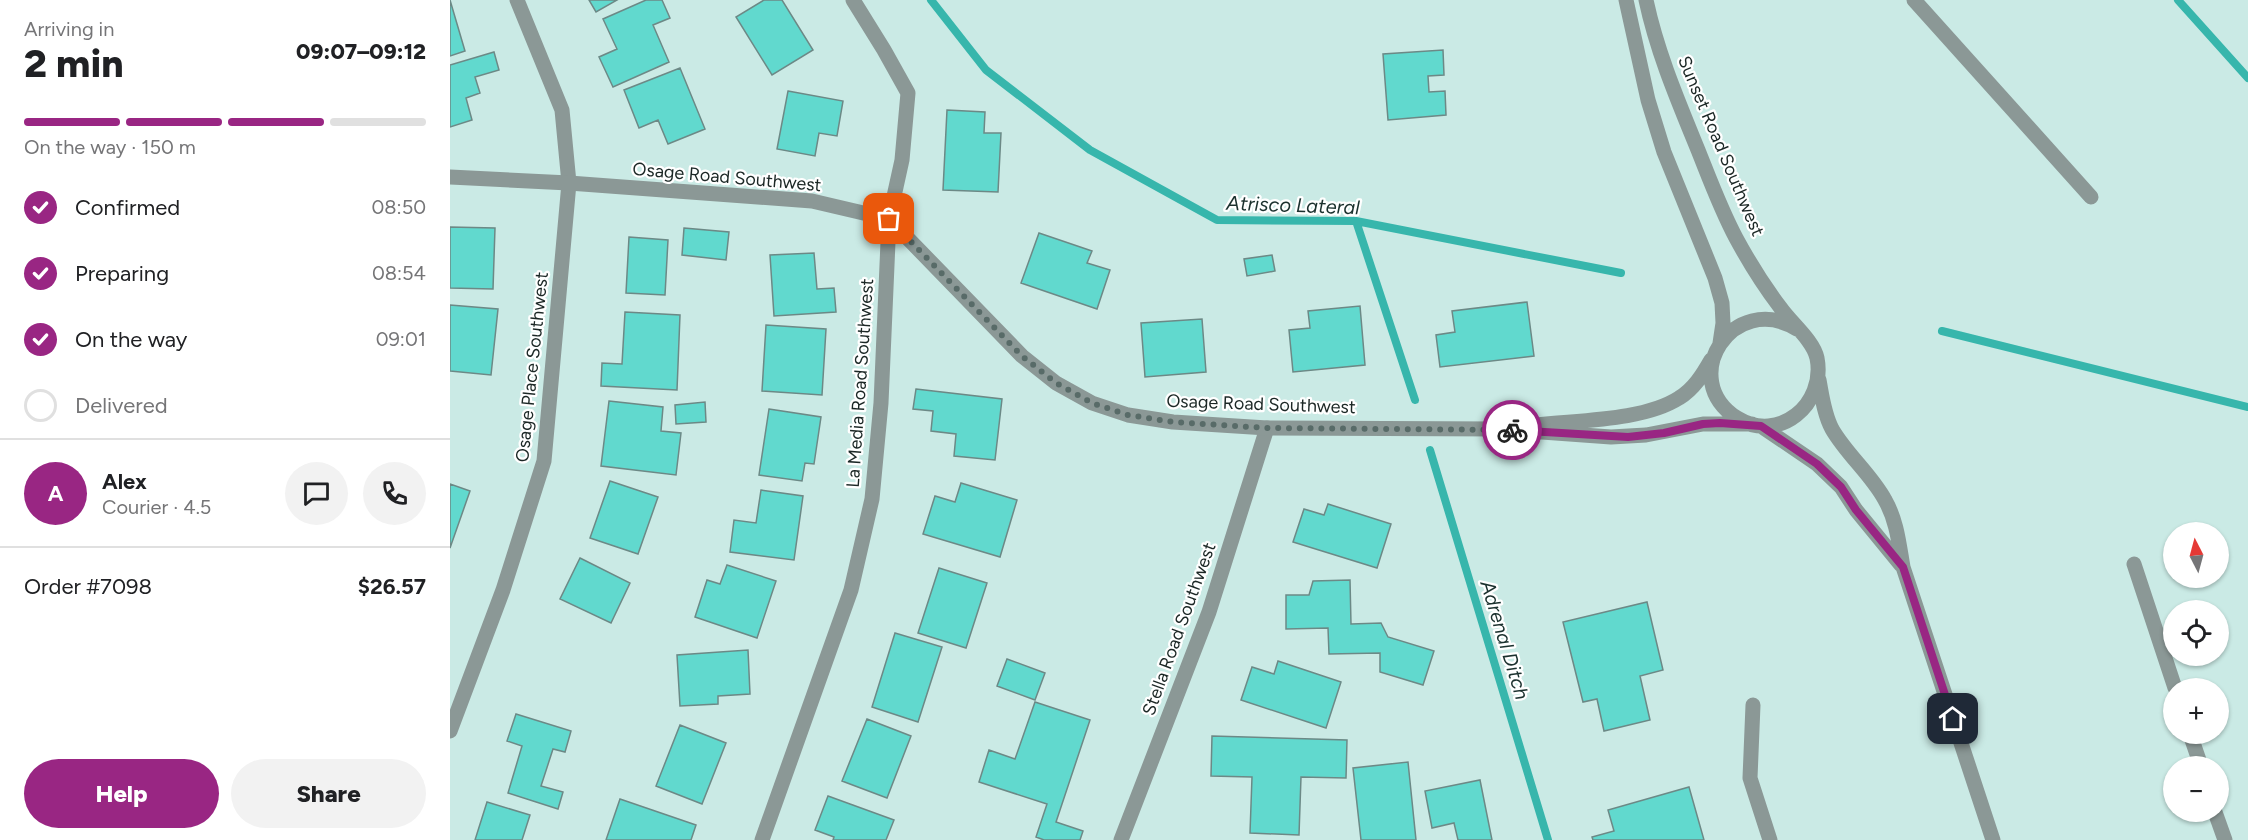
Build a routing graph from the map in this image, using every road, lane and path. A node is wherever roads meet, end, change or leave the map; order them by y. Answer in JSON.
{"nodes":[{"id":1,"x":517,"y":0,"type":"edge"},
{"id":2,"x":853,"y":0,"type":"edge"},
{"id":3,"x":1626,"y":0,"type":"edge"},
{"id":4,"x":1646,"y":0,"type":"edge"},
{"id":5,"x":1914,"y":0,"type":"edge"},
{"id":6,"x":450,"y":177,"type":"edge"},
{"id":7,"x":569,"y":183,"type":"junction"},
{"id":8,"x":2091,"y":197,"type":"dead end"},
{"id":9,"x":889,"y":219,"type":"junction"},
{"id":10,"x":1797,"y":329,"type":"junction"},
{"id":11,"x":1716,"y":350,"type":"junction"},
{"id":12,"x":1818,"y":377,"type":"junction"},
{"id":13,"x":1757,"y":425,"type":"junction"},
{"id":14,"x":1267,"y":428,"type":"junction"},
{"id":15,"x":1500,"y":429,"type":"junction"},
{"id":16,"x":2134,"y":564,"type":"dead end"},
{"id":17,"x":1903,"y":567,"type":"junction"},
{"id":18,"x":2172,"y":678,"type":"edge"},
{"id":19,"x":1753,"y":705,"type":"dead end"},
{"id":20,"x":450,"y":731,"type":"edge"},
{"id":21,"x":2219,"y":822,"type":"edge"},
{"id":22,"x":762,"y":840,"type":"edge"},
{"id":23,"x":1121,"y":840,"type":"edge"},
{"id":24,"x":1770,"y":840,"type":"edge"},
{"id":25,"x":1993,"y":840,"type":"edge"},
{"id":26,"x":2225,"y":840,"type":"edge"}],
"edges":[{"from":1,"to":7,"type":"street","name":"Osage Place Southwest"},
{"from":2,"to":9,"type":"street","name":"La Media Road Southwest"},
{"from":3,"to":11,"type":"street"},
{"from":4,"to":10,"type":"street","name":"Sunset Road Southwest"},
{"from":5,"to":8,"type":"street"},
{"from":6,"to":7,"type":"street","name":"Osage Road Southwest"},
{"from":7,"to":9,"type":"street","name":"Osage Road Southwest"},
{"from":7,"to":20,"type":"street","name":"Osage Place Southwest"},
{"from":9,"to":14,"type":"street","name":"Osage Road Southwest"},
{"from":9,"to":22,"type":"street","name":"La Media Road Southwest"},
{"from":10,"to":11,"type":"street"},
{"from":10,"to":12,"type":"street"},
{"from":11,"to":13,"type":"street"},
{"from":11,"to":15,"type":"street","name":"Osage Road Southwest"},
{"from":12,"to":13,"type":"street"},
{"from":12,"to":17,"type":"street"},
{"from":13,"to":15,"type":"street","name":"Osage Road Southwest"},
{"from":13,"to":17,"type":"street"},
{"from":14,"to":15,"type":"street","name":"Osage Road Southwest"},
{"from":14,"to":23,"type":"street","name":"Stella Road Southwest"},
{"from":16,"to":18,"type":"street"},
{"from":17,"to":25,"type":"street"},
{"from":19,"to":24,"type":"street"},
{"from":21,"to":26,"type":"street"}]}
